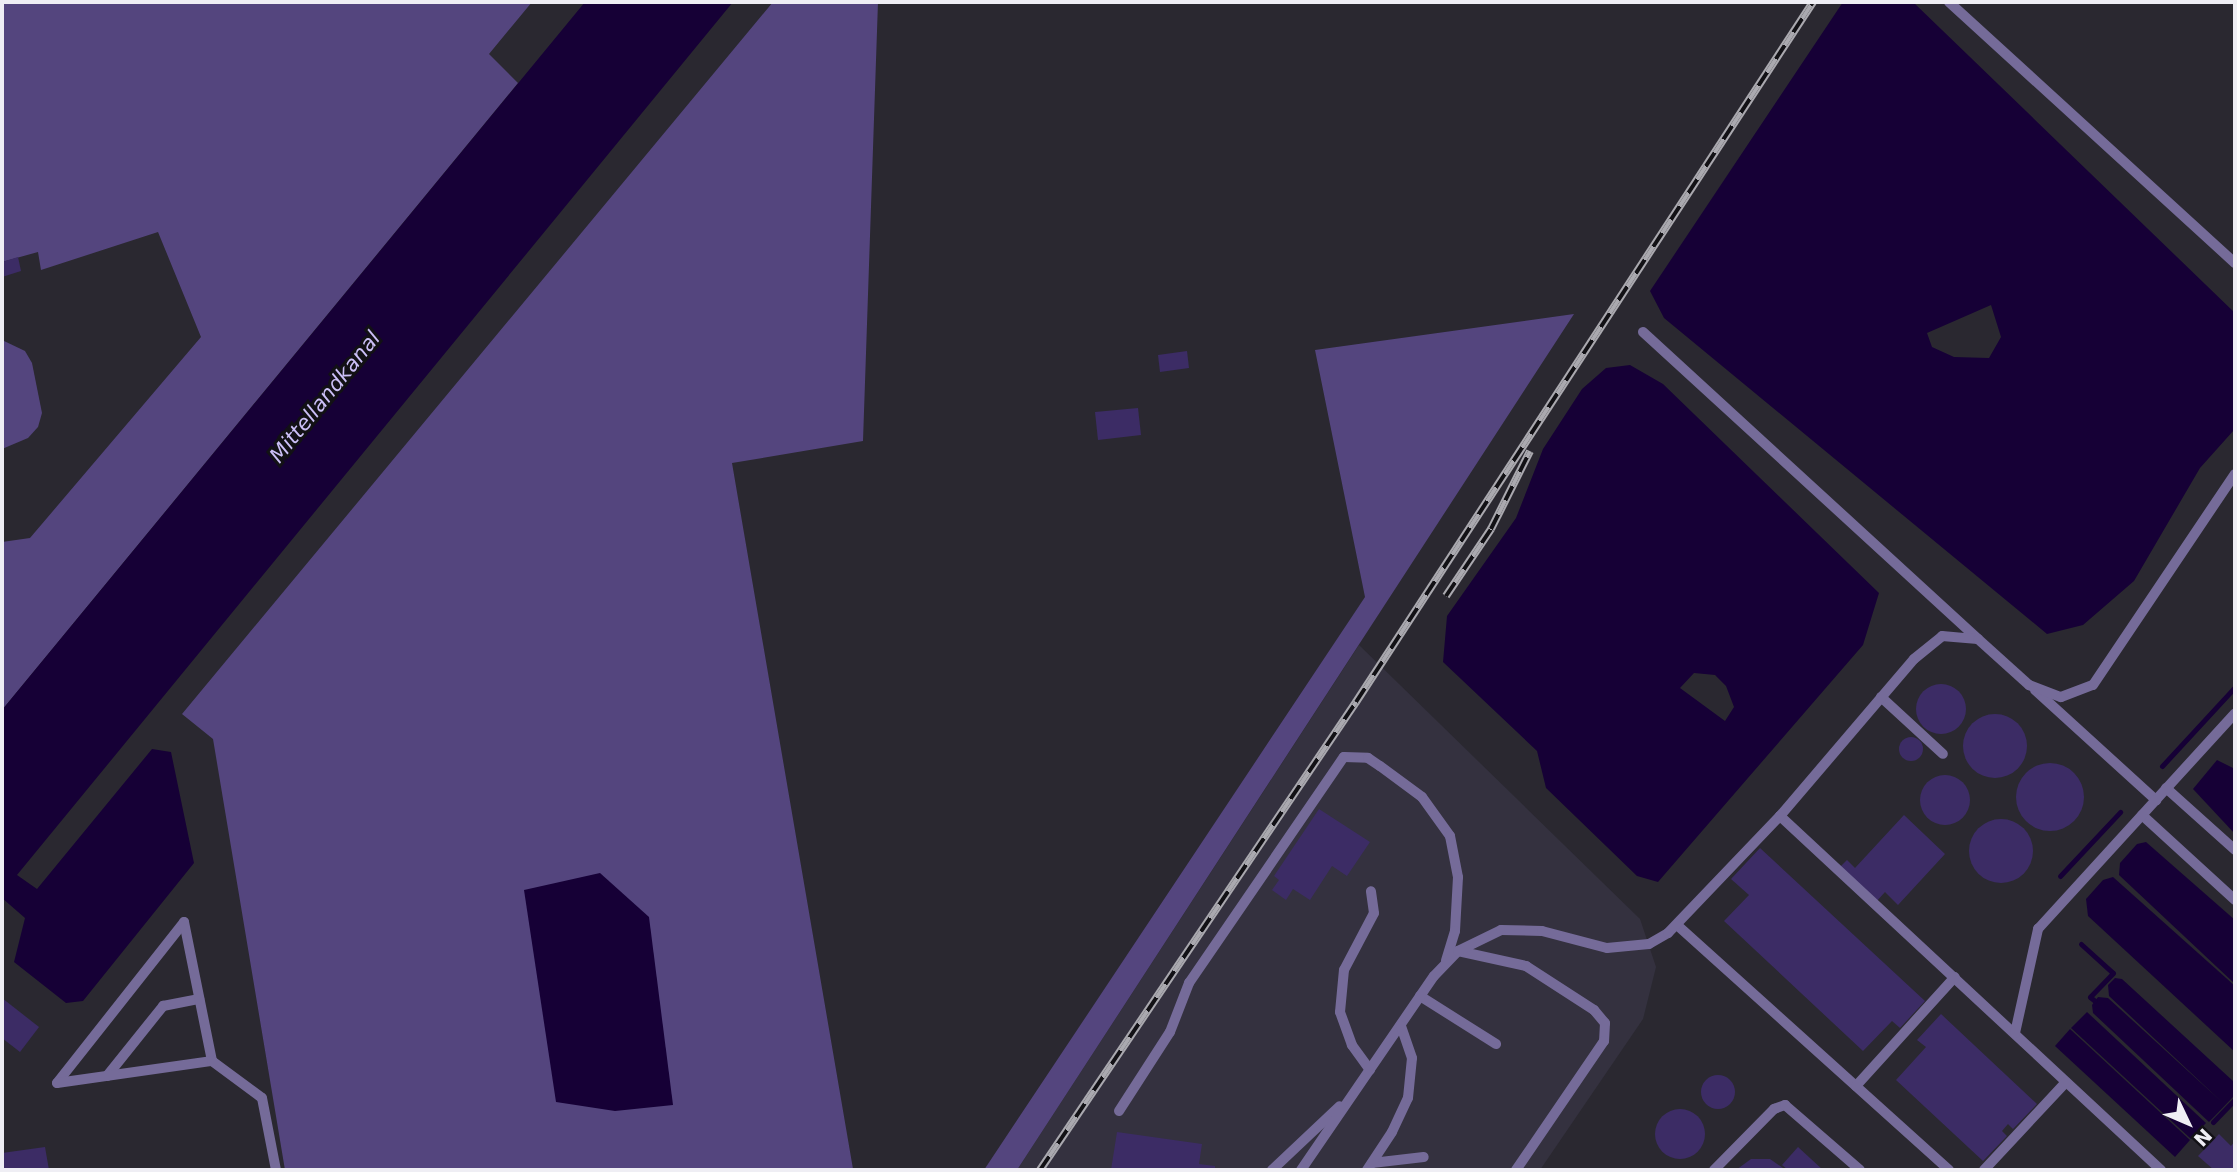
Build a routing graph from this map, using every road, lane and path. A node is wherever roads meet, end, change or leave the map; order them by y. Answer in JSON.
{"nodes":[{"id":1,"x":1949,"y":2,"type":"edge"},
{"id":2,"x":2235,"y":263,"type":"edge"},
{"id":3,"x":1643,"y":332,"type":"dead end"},
{"id":4,"x":2235,"y":474,"type":"edge"},
{"id":5,"x":1978,"y":639,"type":"junction"},
{"id":6,"x":2029,"y":685,"type":"junction"},
{"id":7,"x":1881,"y":697,"type":"junction"},
{"id":8,"x":2235,"y":713,"type":"edge"},
{"id":9,"x":1943,"y":754,"type":"dead end"},
{"id":10,"x":2166,"y":788,"type":"junction"},
{"id":11,"x":2156,"y":800,"type":"junction"},
{"id":12,"x":2142,"y":815,"type":"junction"},
{"id":13,"x":1780,"y":816,"type":"junction"},
{"id":14,"x":2235,"y":850,"type":"edge"},
{"id":15,"x":1371,"y":891,"type":"dead end"},
{"id":16,"x":2235,"y":900,"type":"edge"},
{"id":17,"x":1677,"y":925,"type":"junction"},
{"id":18,"x":1458,"y":951,"type":"junction"},
{"id":19,"x":1446,"y":962,"type":"junction"},
{"id":20,"x":1955,"y":976,"type":"junction"},
{"id":21,"x":1420,"y":996,"type":"junction"},
{"id":22,"x":199,"y":999,"type":"junction"},
{"id":23,"x":1401,"y":1026,"type":"junction"},
{"id":24,"x":2015,"y":1033,"type":"junction"},
{"id":25,"x":1496,"y":1044,"type":"dead end"},
{"id":26,"x":212,"y":1060,"type":"junction"},
{"id":27,"x":1370,"y":1070,"type":"junction"},
{"id":28,"x":107,"y":1076,"type":"junction"},
{"id":29,"x":2066,"y":1082,"type":"junction"},
{"id":30,"x":1856,"y":1086,"type":"junction"},
{"id":31,"x":1356,"y":1091,"type":"junction"},
{"id":32,"x":1119,"y":1111,"type":"dead end"},
{"id":33,"x":1423,"y":1157,"type":"dead end"},
{"id":34,"x":1369,"y":1167,"type":"edge"},
{"id":35,"x":276,"y":1170,"type":"edge"},
{"id":36,"x":1272,"y":1170,"type":"edge"},
{"id":37,"x":1301,"y":1170,"type":"edge"},
{"id":38,"x":1516,"y":1170,"type":"edge"},
{"id":39,"x":1714,"y":1170,"type":"edge"},
{"id":40,"x":1860,"y":1170,"type":"edge"},
{"id":41,"x":1949,"y":1170,"type":"edge"},
{"id":42,"x":1984,"y":1170,"type":"edge"},
{"id":43,"x":2161,"y":1170,"type":"edge"}],
"edges":[{"from":1,"to":2,"type":"lane"},
{"from":3,"to":5,"type":"lane"},
{"from":4,"to":6,"type":"lane"},
{"from":5,"to":6,"type":"lane"},
{"from":5,"to":7,"type":"lane"},
{"from":6,"to":11,"type":"lane"},
{"from":7,"to":9,"type":"lane"},
{"from":7,"to":13,"type":"lane"},
{"from":8,"to":10,"type":"lane"},
{"from":10,"to":11,"type":"lane"},
{"from":10,"to":14,"type":"lane"},
{"from":11,"to":12,"type":"lane"},
{"from":12,"to":16,"type":"lane"},
{"from":12,"to":24,"type":"lane"},
{"from":13,"to":17,"type":"lane"},
{"from":13,"to":20,"type":"lane"},
{"from":15,"to":27,"type":"lane"},
{"from":17,"to":18,"type":"lane"},
{"from":17,"to":30,"type":"lane"},
{"from":18,"to":19,"type":"lane"},
{"from":18,"to":38,"type":"lane"},
{"from":19,"to":21,"type":"lane"},
{"from":19,"to":32,"type":"lane"},
{"from":20,"to":24,"type":"lane"},
{"from":20,"to":30,"type":"lane"},
{"from":21,"to":23,"type":"lane"},
{"from":21,"to":25,"type":"lane"},
{"from":22,"to":26,"type":"lane"},
{"from":22,"to":28,"type":"lane"},
{"from":22,"to":28,"type":"lane"},
{"from":23,"to":27,"type":"lane"},
{"from":23,"to":34,"type":"lane"},
{"from":24,"to":29,"type":"lane"},
{"from":26,"to":28,"type":"lane"},
{"from":26,"to":35,"type":"lane"},
{"from":27,"to":31,"type":"lane"},
{"from":29,"to":42,"type":"lane"},
{"from":29,"to":43,"type":"lane"},
{"from":30,"to":41,"type":"lane"},
{"from":31,"to":36,"type":"lane"},
{"from":31,"to":37,"type":"lane"},
{"from":33,"to":34,"type":"lane"},
{"from":39,"to":40,"type":"lane"}]}
